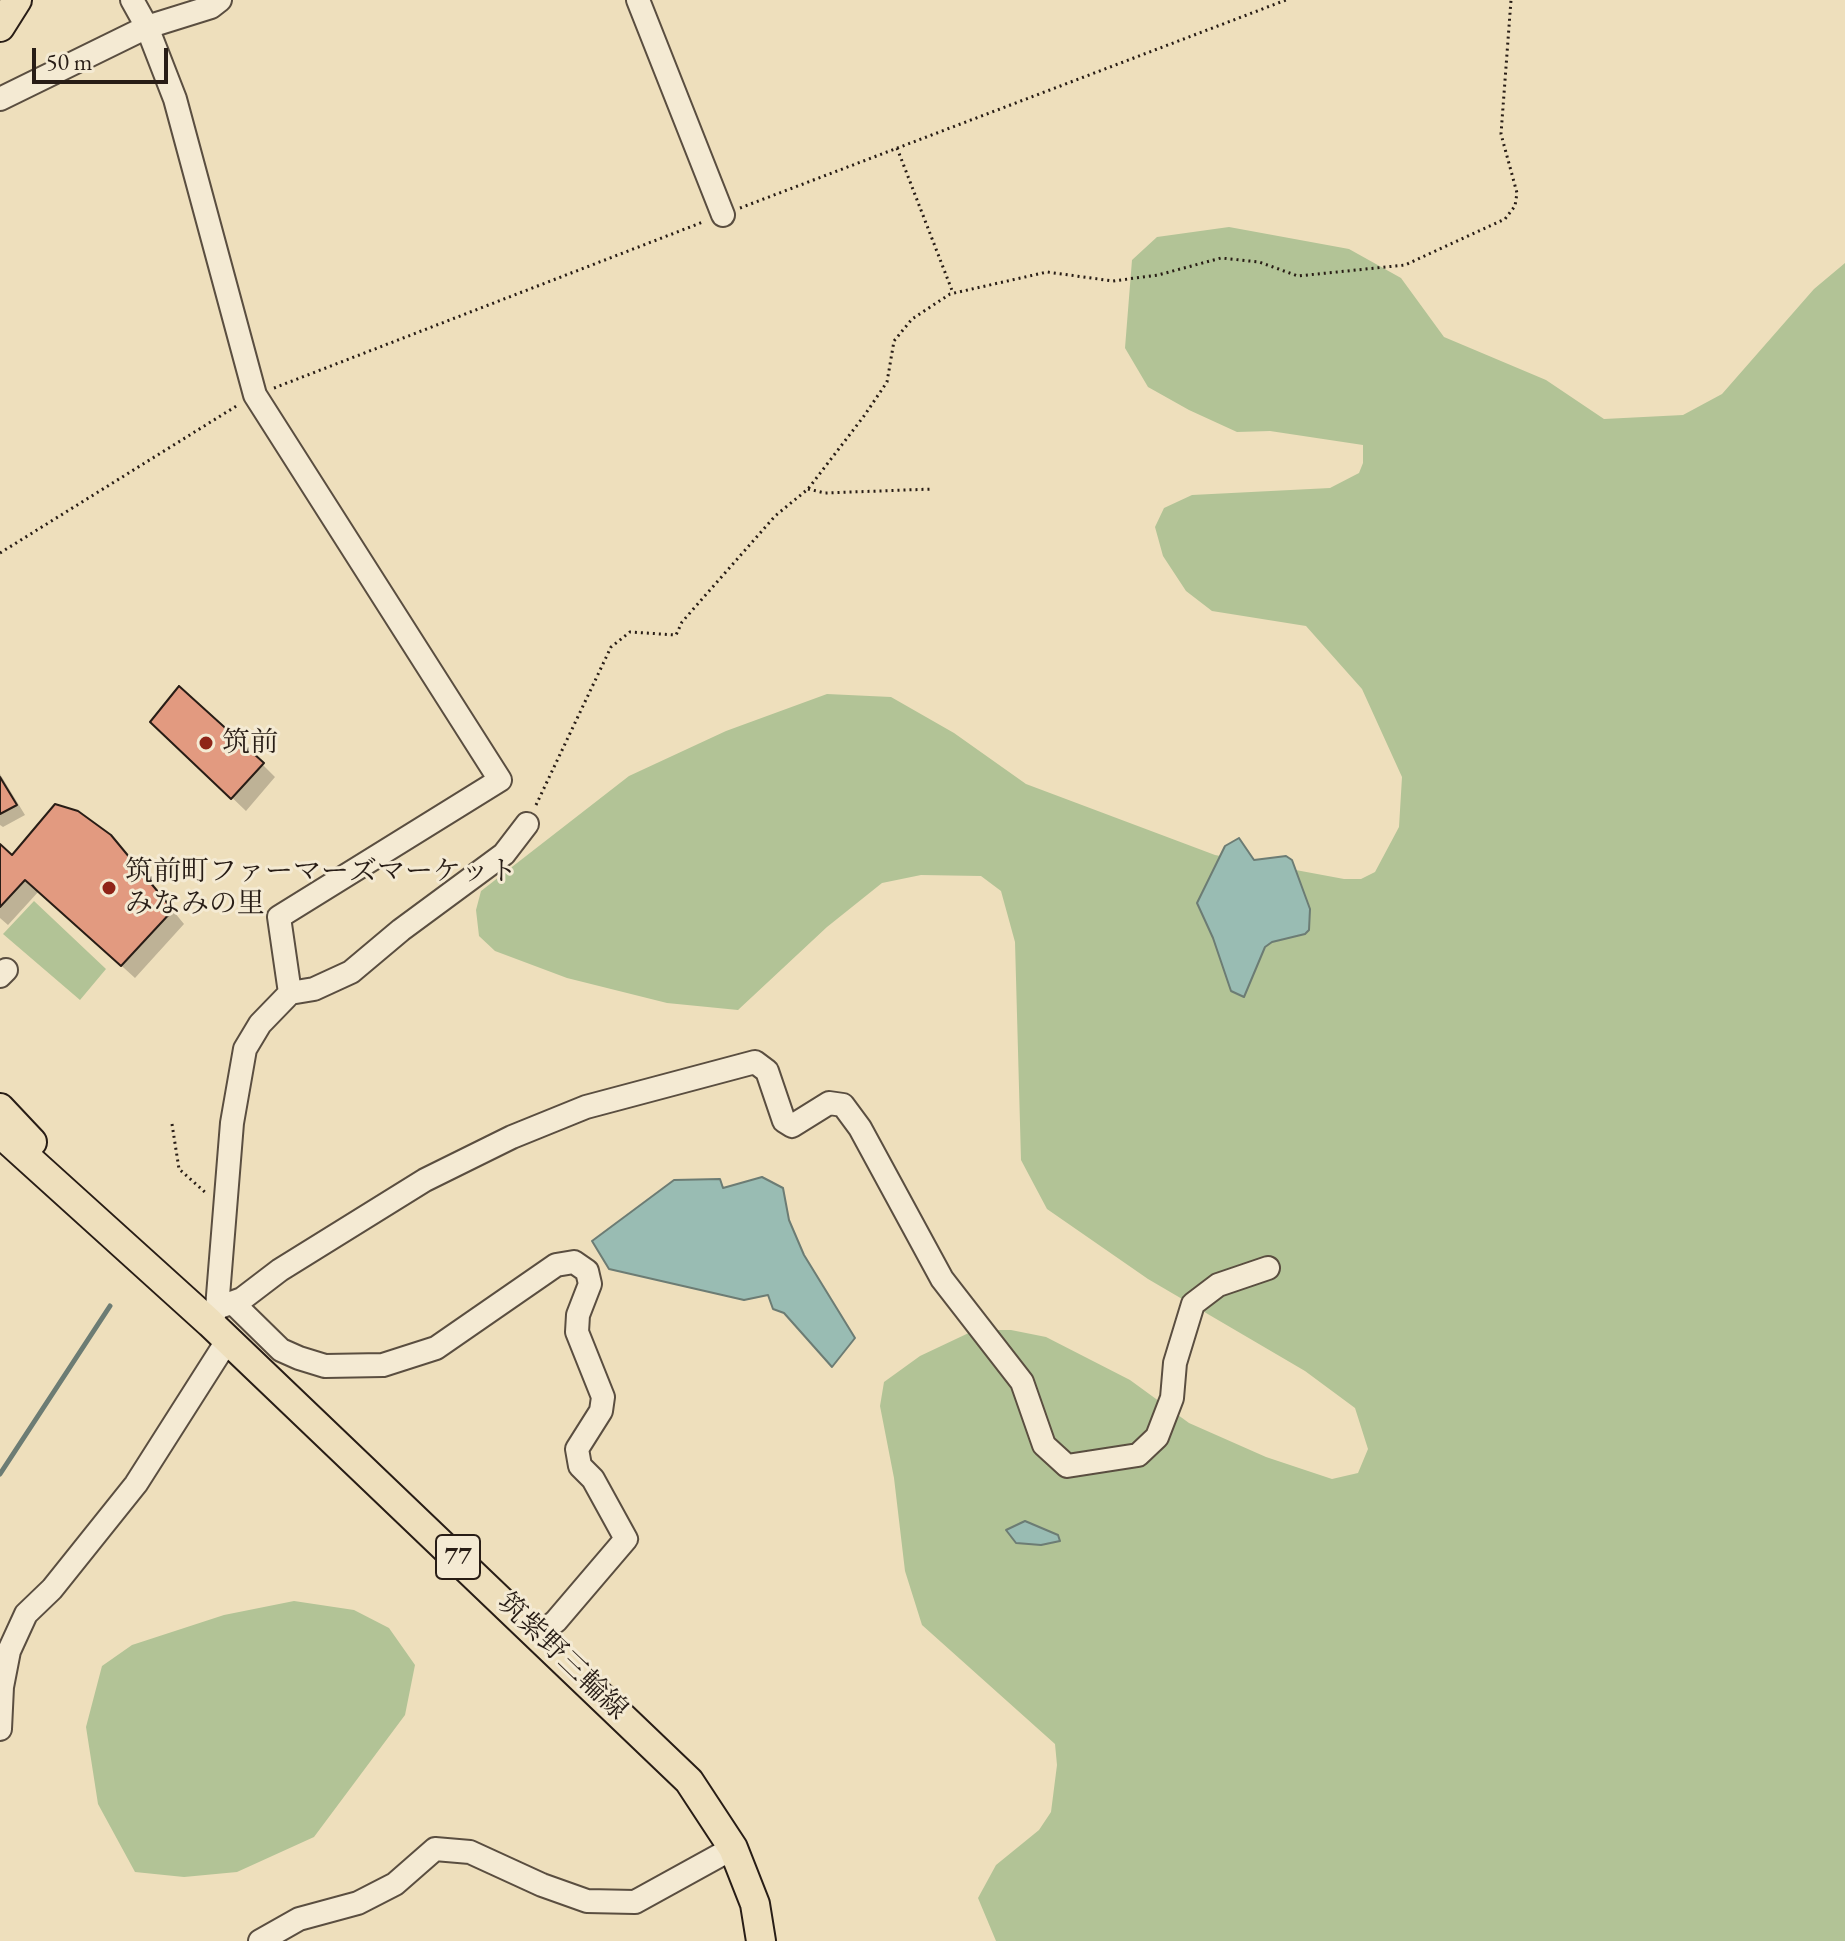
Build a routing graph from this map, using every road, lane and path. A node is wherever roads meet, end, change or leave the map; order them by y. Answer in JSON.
{"nodes":[{"id":1,"x":17,"y":0,"type":"edge"},
{"id":2,"x":132,"y":0,"type":"edge"},
{"id":3,"x":220,"y":0,"type":"edge"},
{"id":4,"x":638,"y":0,"type":"edge"},
{"id":5,"x":1286,"y":0,"type":"edge"},
{"id":6,"x":1511,"y":0,"type":"edge"},
{"id":7,"x":0,"y":27,"type":"edge"},
{"id":8,"x":147,"y":27,"type":"junction"},
{"id":9,"x":0,"y":99,"type":"edge"},
{"id":10,"x":897,"y":148,"type":"junction"},
{"id":11,"x":723,"y":215,"type":"junction"},
{"id":12,"x":953,"y":293,"type":"junction"},
{"id":13,"x":255,"y":395,"type":"junction"},
{"id":14,"x":808,"y":489,"type":"junction"},
{"id":15,"x":933,"y":489,"type":"dead end"},
{"id":16,"x":0,"y":553,"type":"edge"},
{"id":17,"x":527,"y":824,"type":"joint"},
{"id":18,"x":290,"y":993,"type":"junction"},
{"id":19,"x":172,"y":1124,"type":"dead end"},
{"id":20,"x":1,"y":1125,"type":"edge"},
{"id":21,"x":226,"y":1202,"type":"junction"},
{"id":22,"x":1268,"y":1268,"type":"dead end"},
{"id":23,"x":222,"y":1319,"type":"junction"},
{"id":24,"x":539,"y":1635,"type":"junction"},
{"id":25,"x":0,"y":1729,"type":"edge"},
{"id":26,"x":733,"y":1848,"type":"junction"},
{"id":27,"x":260,"y":1941,"type":"edge"},
{"id":28,"x":761,"y":1941,"type":"edge"}],
"edges":[{"from":1,"to":7,"type":"main road"},
{"from":2,"to":8,"type":"street"},
{"from":3,"to":8,"type":"street"},
{"from":4,"to":11,"type":"street"},
{"from":5,"to":10,"type":"path"},
{"from":6,"to":12,"type":"path"},
{"from":8,"to":9,"type":"street"},
{"from":8,"to":13,"type":"street"},
{"from":10,"to":11,"type":"path"},
{"from":10,"to":12,"type":"path"},
{"from":11,"to":13,"type":"path"},
{"from":12,"to":14,"type":"path"},
{"from":13,"to":16,"type":"path"},
{"from":13,"to":18,"type":"street"},
{"from":14,"to":15,"type":"path"},
{"from":14,"to":17,"type":"path"},
{"from":17,"to":18,"type":"street"},
{"from":18,"to":21,"type":"street"},
{"from":19,"to":21,"type":"path"},
{"from":20,"to":23,"type":"main road","name":"筑紫野三輪線","number":"77"},
{"from":21,"to":23,"type":"street"},
{"from":22,"to":23,"type":"street"},
{"from":23,"to":24,"type":"main road","name":"筑紫野三輪線","number":"77"},
{"from":23,"to":24,"type":"street"},
{"from":23,"to":25,"type":"street"},
{"from":24,"to":26,"type":"main road","name":"筑紫野三輪線","number":"77"},
{"from":26,"to":27,"type":"street"},
{"from":26,"to":28,"type":"main road","name":"筑紫野三輪線","number":"77"}]}
